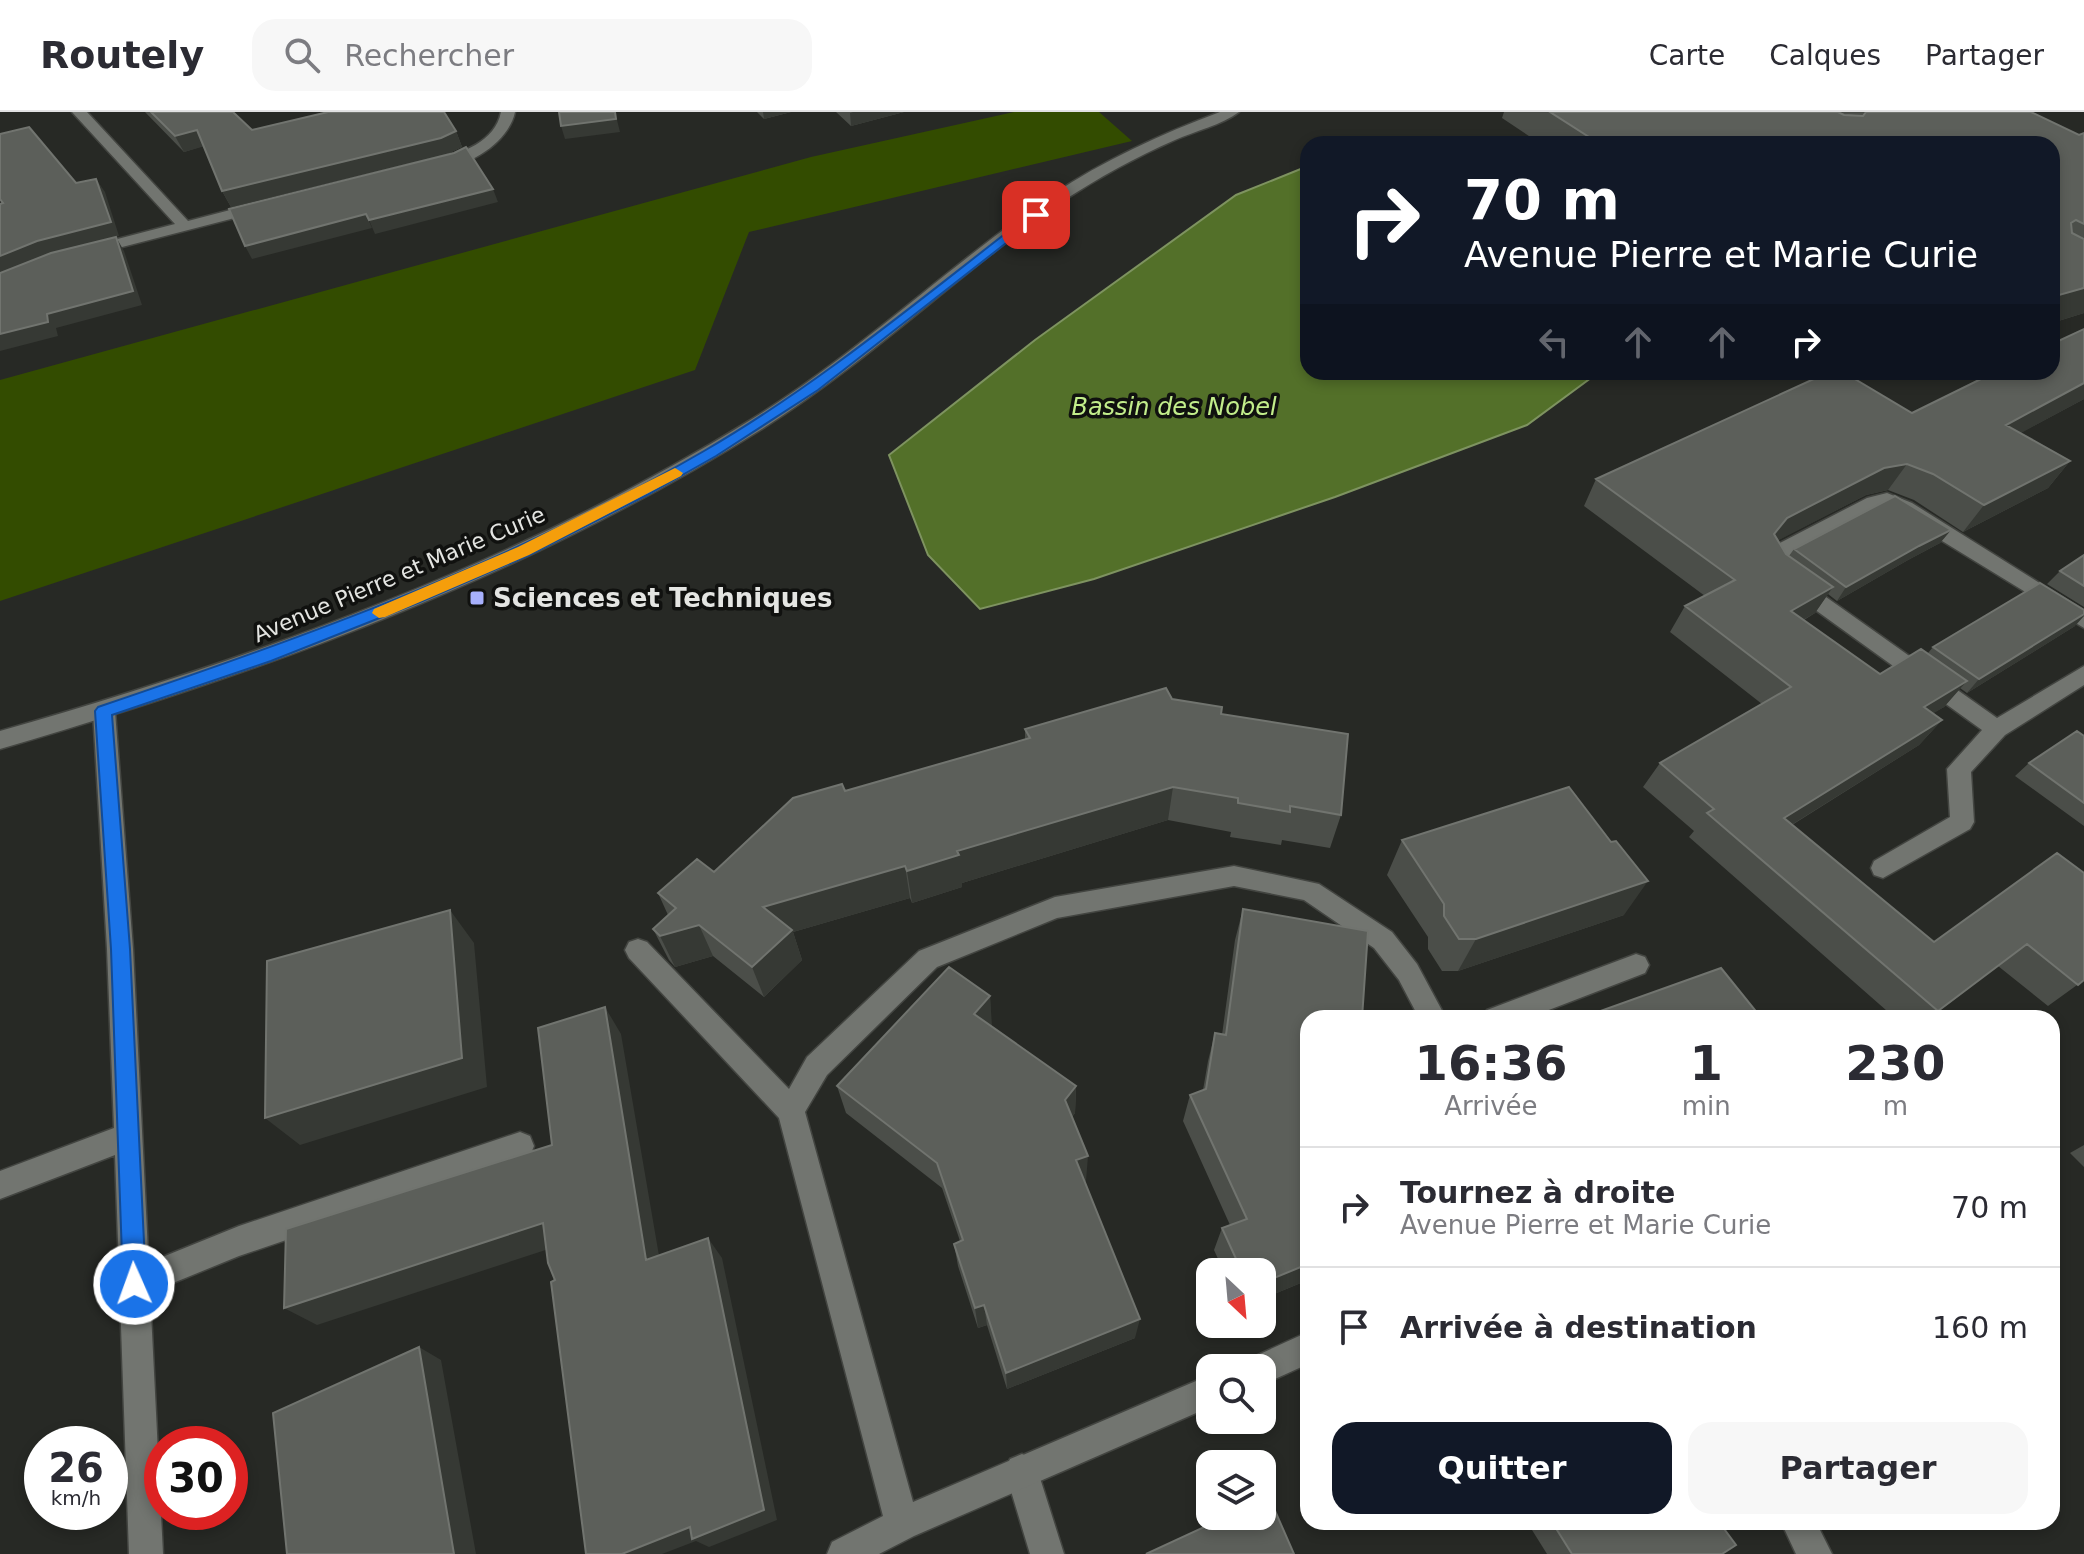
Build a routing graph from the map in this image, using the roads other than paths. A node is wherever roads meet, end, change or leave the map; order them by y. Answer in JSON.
{"nodes":[{"id":1,"x":79,"y":112,"type":"edge"},
{"id":2,"x":508,"y":112,"type":"edge"},
{"id":3,"x":1232,"y":112,"type":"edge"},
{"id":4,"x":425,"y":166,"type":"edge"},
{"id":5,"x":271,"y":205,"type":"edge"},
{"id":6,"x":185,"y":226,"type":"junction"},
{"id":7,"x":67,"y":257,"type":"edge"},
{"id":8,"x":2084,"y":621,"type":"edge"},
{"id":9,"x":2084,"y":674,"type":"edge"},
{"id":10,"x":104,"y":711,"type":"junction"},
{"id":11,"x":1997,"y":729,"type":"junction"},
{"id":12,"x":0,"y":740,"type":"edge"},
{"id":13,"x":1883,"y":868,"type":"dead end"},
{"id":14,"x":638,"y":950,"type":"dead end"},
{"id":15,"x":1636,"y":965,"type":"dead end"},
{"id":16,"x":1429,"y":1010,"type":"edge"},
{"id":17,"x":1517,"y":1010,"type":"edge"},
{"id":18,"x":791,"y":1111,"type":"junction"},
{"id":19,"x":128,"y":1136,"type":"junction"},
{"id":20,"x":520,"y":1146,"type":"dead end"},
{"id":21,"x":0,"y":1185,"type":"edge"},
{"id":22,"x":134,"y":1284,"type":"junction"},
{"id":23,"x":1300,"y":1352,"type":"edge"},
{"id":24,"x":1276,"y":1363,"type":"edge"},
{"id":25,"x":1196,"y":1397,"type":"edge"},
{"id":26,"x":1022,"y":1471,"type":"junction"},
{"id":27,"x":902,"y":1524,"type":"junction"},
{"id":28,"x":1802,"y":1530,"type":"edge"},
{"id":29,"x":146,"y":1554,"type":"edge"},
{"id":30,"x":844,"y":1554,"type":"edge"},
{"id":31,"x":1047,"y":1554,"type":"edge"},
{"id":32,"x":1815,"y":1554,"type":"edge"}],
"edges":[{"from":1,"to":6,"type":"street"},
{"from":2,"to":4,"type":"street"},
{"from":3,"to":10,"type":"street","name":"Avenue Pierre et Marie Curie"},
{"from":5,"to":6,"type":"street"},
{"from":6,"to":7,"type":"street"},
{"from":8,"to":11,"type":"street"},
{"from":9,"to":11,"type":"street"},
{"from":10,"to":12,"type":"street","name":"Avenue Pierre et Marie Curie"},
{"from":10,"to":19,"type":"street"},
{"from":11,"to":13,"type":"street"},
{"from":14,"to":18,"type":"street"},
{"from":15,"to":17,"type":"street"},
{"from":16,"to":18,"type":"street"},
{"from":18,"to":27,"type":"street"},
{"from":19,"to":21,"type":"street"},
{"from":19,"to":22,"type":"street"},
{"from":20,"to":22,"type":"street"},
{"from":22,"to":29,"type":"street"},
{"from":23,"to":24,"type":"street"},
{"from":25,"to":26,"type":"street"},
{"from":26,"to":27,"type":"street"},
{"from":26,"to":31,"type":"street"},
{"from":27,"to":30,"type":"street"},
{"from":28,"to":32,"type":"street"}]}
